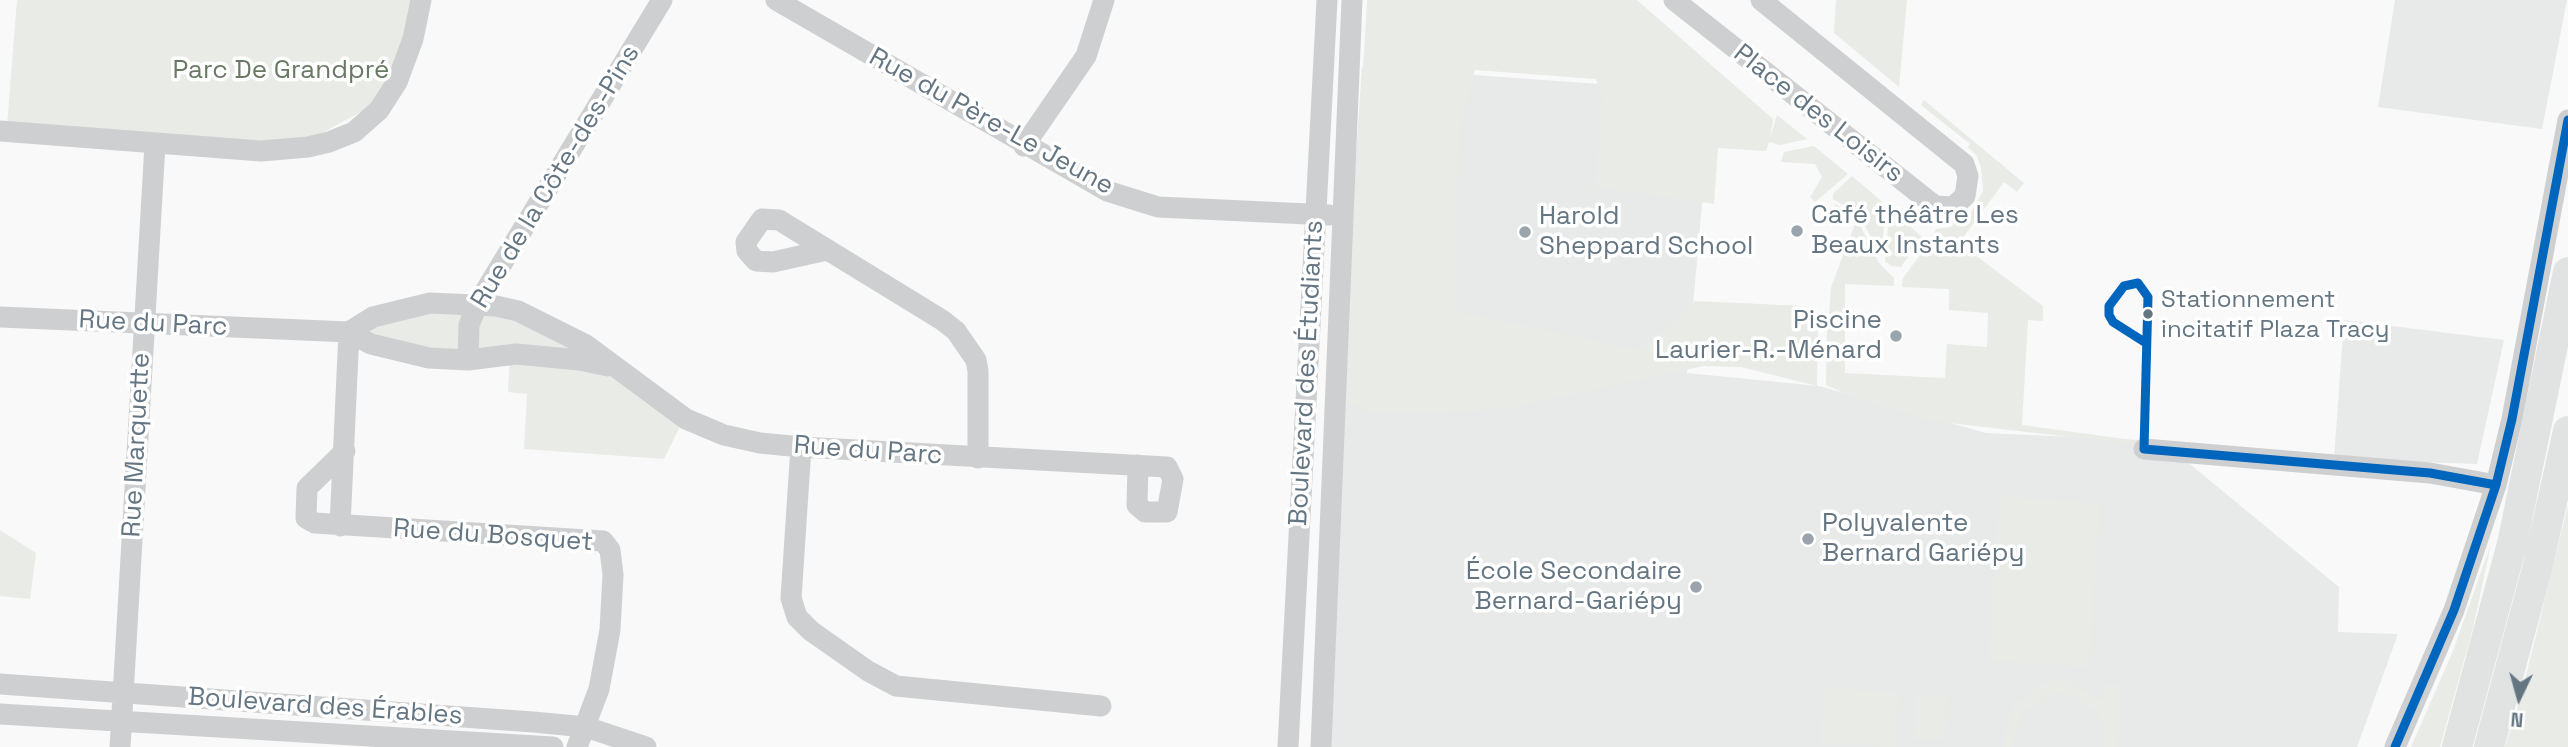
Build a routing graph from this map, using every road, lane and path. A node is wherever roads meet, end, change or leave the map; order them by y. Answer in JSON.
{"nodes":[{"id":1,"x":421,"y":0,"type":"edge"},
{"id":2,"x":662,"y":0,"type":"edge"},
{"id":3,"x":776,"y":0,"type":"edge"},
{"id":4,"x":1104,"y":0,"type":"edge"},
{"id":5,"x":1327,"y":0,"type":"edge"},
{"id":6,"x":1352,"y":0,"type":"edge"},
{"id":7,"x":1674,"y":0,"type":"edge"},
{"id":8,"x":1761,"y":0,"type":"edge"},
{"id":9,"x":2568,"y":120,"type":"edge"},
{"id":10,"x":0,"y":131,"type":"edge"},
{"id":11,"x":155,"y":144,"type":"junction"},
{"id":12,"x":1024,"y":146,"type":"junction"},
{"id":13,"x":1315,"y":214,"type":"junction"},
{"id":14,"x":1342,"y":215,"type":"junction"},
{"id":15,"x":827,"y":250,"type":"dead end"},
{"id":16,"x":2568,"y":272,"type":"edge"},
{"id":17,"x":478,"y":303,"type":"junction"},
{"id":18,"x":0,"y":317,"type":"edge"},
{"id":19,"x":143,"y":324,"type":"junction"},
{"id":20,"x":349,"y":332,"type":"junction"},
{"id":21,"x":468,"y":360,"type":"junction"},
{"id":22,"x":620,"y":369,"type":"junction"},
{"id":23,"x":2568,"y":431,"type":"edge"},
{"id":24,"x":801,"y":447,"type":"junction"},
{"id":25,"x":2144,"y":449,"type":"dead end"},
{"id":26,"x":345,"y":451,"type":"junction"},
{"id":27,"x":978,"y":458,"type":"junction"},
{"id":28,"x":1138,"y":465,"type":"dead end"},
{"id":29,"x":2496,"y":485,"type":"junction"},
{"id":30,"x":340,"y":526,"type":"junction"},
{"id":31,"x":0,"y":684,"type":"edge"},
{"id":32,"x":123,"y":692,"type":"junction"},
{"id":33,"x":1101,"y":706,"type":"dead end"},
{"id":34,"x":0,"y":715,"type":"edge"},
{"id":35,"x":121,"y":724,"type":"junction"},
{"id":36,"x":586,"y":727,"type":"junction"},
{"id":37,"x":120,"y":747,"type":"edge"},
{"id":38,"x":553,"y":747,"type":"edge"},
{"id":39,"x":577,"y":747,"type":"edge"},
{"id":40,"x":646,"y":747,"type":"edge"},
{"id":41,"x":1288,"y":747,"type":"edge"},
{"id":42,"x":1321,"y":747,"type":"edge"},
{"id":43,"x":2395,"y":747,"type":"edge"},
{"id":44,"x":2457,"y":747,"type":"edge"},
{"id":45,"x":2488,"y":747,"type":"edge"}],
"edges":[{"from":1,"to":11,"type":"street"},
{"from":2,"to":17,"type":"street","name":"Rue de la Côte-des-Pins"},
{"from":3,"to":12,"type":"street","name":"Rue du Père-Le Jeune"},
{"from":4,"to":12,"type":"street"},
{"from":5,"to":13,"type":"street","name":"Boulevard des Étudiants"},
{"from":6,"to":14,"type":"street","name":"Boulevard des Étudiants"},
{"from":7,"to":8,"type":"street","name":"Place des Loisirs"},
{"from":9,"to":29,"type":"street"},
{"from":10,"to":11,"type":"street"},
{"from":11,"to":19,"type":"street","name":"Rue Marquette"},
{"from":12,"to":13,"type":"street","name":"Rue du Père-Le Jeune"},
{"from":13,"to":14,"type":"street","name":"Rue du Père-Le Jeune"},
{"from":13,"to":41,"type":"street","name":"Boulevard des Étudiants"},
{"from":14,"to":42,"type":"street","name":"Boulevard des Étudiants"},
{"from":15,"to":27,"type":"street"},
{"from":16,"to":44,"type":"highway"},
{"from":17,"to":20,"type":"street","name":"Rue du Parc"},
{"from":17,"to":21,"type":"street","name":"Rue de la Côte-des-Pins"},
{"from":17,"to":22,"type":"street","name":"Rue du Parc"},
{"from":18,"to":19,"type":"street","name":"Rue du Parc"},
{"from":19,"to":20,"type":"street","name":"Rue du Parc"},
{"from":19,"to":32,"type":"street","name":"Rue Marquette"},
{"from":20,"to":21,"type":"street","name":"Rue du Parc"},
{"from":20,"to":26,"type":"street"},
{"from":21,"to":22,"type":"street","name":"Rue du Parc"},
{"from":22,"to":24,"type":"street","name":"Rue du Parc"},
{"from":23,"to":45,"type":"highway"},
{"from":24,"to":27,"type":"street","name":"Rue du Parc"},
{"from":24,"to":33,"type":"street"},
{"from":25,"to":29,"type":"street"},
{"from":26,"to":30,"type":"street"},
{"from":26,"to":30,"type":"street","name":"Rue du Bosquet"},
{"from":27,"to":28,"type":"street","name":"Rue du Parc"},
{"from":29,"to":43,"type":"street"},
{"from":30,"to":36,"type":"street","name":"Rue du Bosquet"},
{"from":31,"to":32,"type":"street","name":"Boulevard des Érables"},
{"from":32,"to":35,"type":"street","name":"Rue Marquette"},
{"from":32,"to":36,"type":"street","name":"Boulevard des Érables"},
{"from":34,"to":35,"type":"street","name":"Boulevard des Érables"},
{"from":35,"to":37,"type":"street","name":"Rue Marquette"},
{"from":35,"to":38,"type":"street","name":"Boulevard des Érables"},
{"from":36,"to":39,"type":"street","name":"Rue du Bosquet"},
{"from":36,"to":40,"type":"street","name":"Boulevard des Érables"}]}
